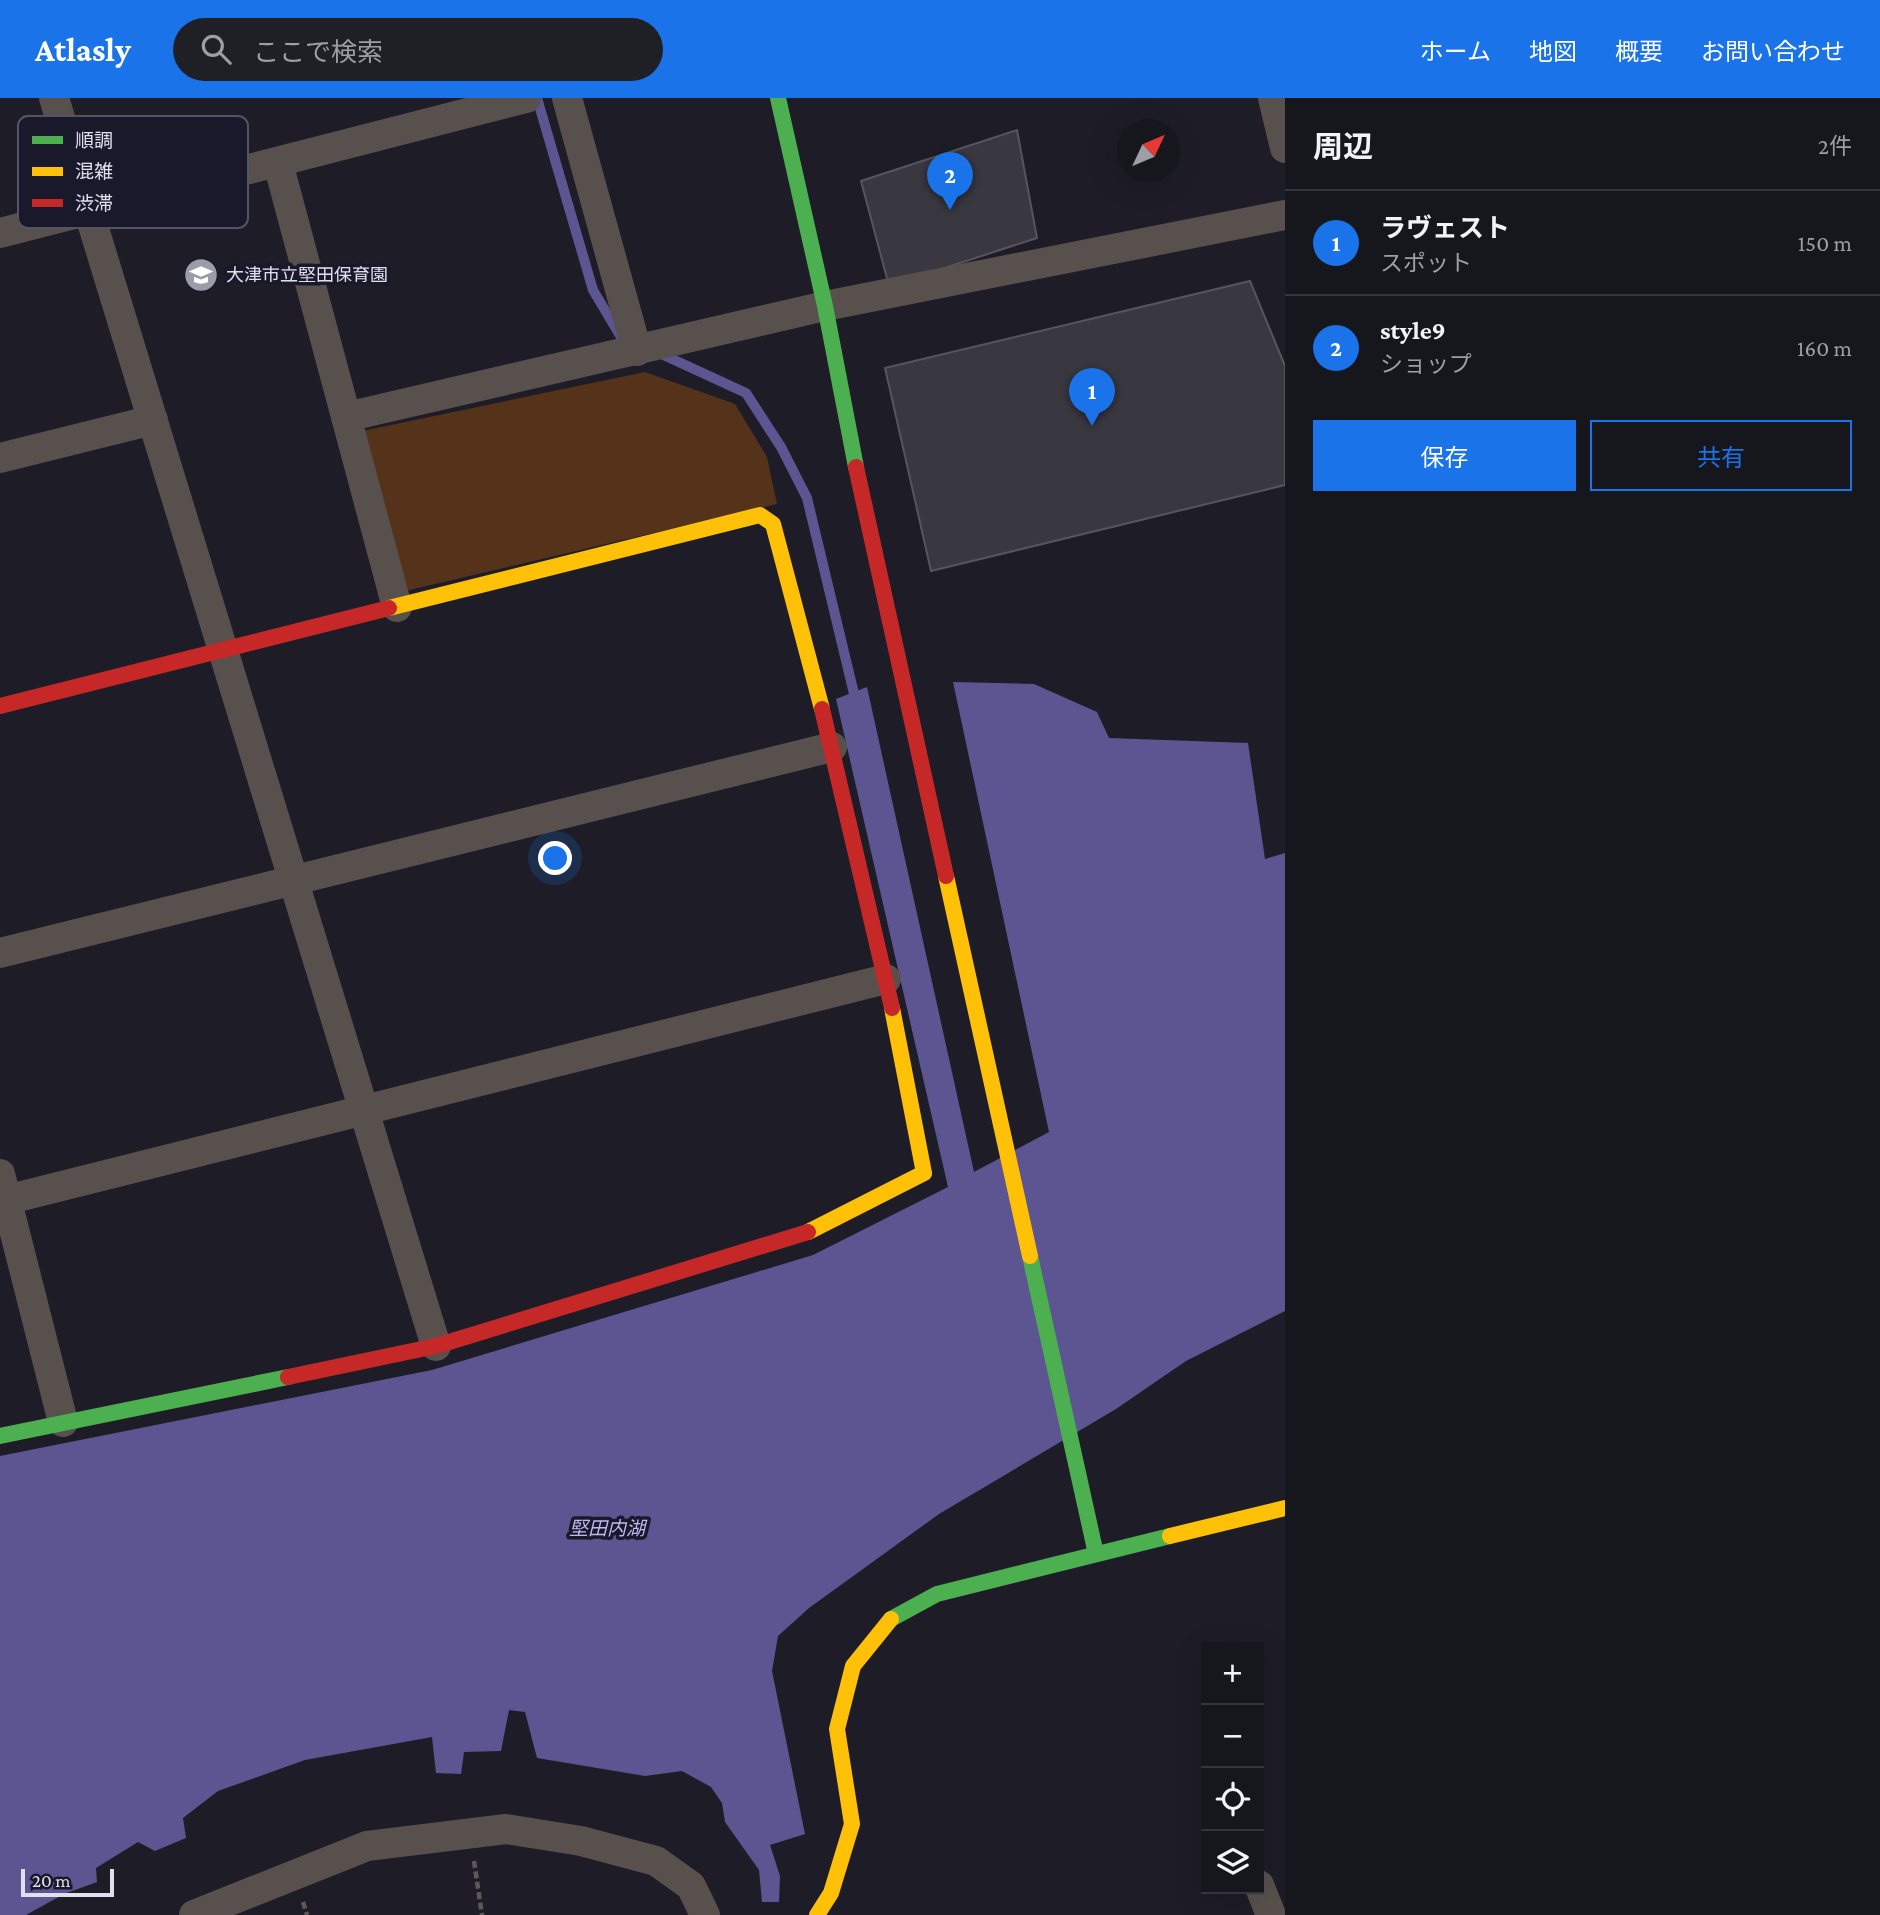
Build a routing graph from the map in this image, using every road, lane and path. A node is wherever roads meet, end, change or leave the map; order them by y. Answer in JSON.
{"nodes":[{"id":1,"x":54,"y":98,"type":"edge"},
{"id":2,"x":526,"y":98,"type":"edge"},
{"id":3,"x":567,"y":98,"type":"edge"},
{"id":4,"x":778,"y":98,"type":"edge"},
{"id":5,"x":1273,"y":98,"type":"edge"},
{"id":6,"x":60,"y":116,"type":"edge"},
{"id":7,"x":1285,"y":148,"type":"edge"},
{"id":8,"x":278,"y":163,"type":"junction"},
{"id":9,"x":248,"y":171,"type":"edge"},
{"id":10,"x":1285,"y":215,"type":"edge"},
{"id":11,"x":21,"y":228,"type":"edge"},
{"id":12,"x":94,"y":228,"type":"edge"},
{"id":13,"x":0,"y":233,"type":"edge"},
{"id":14,"x":825,"y":306,"type":"junction"},
{"id":15,"x":637,"y":351,"type":"junction"},
{"id":16,"x":346,"y":417,"type":"junction"},
{"id":17,"x":153,"y":420,"type":"junction"},
{"id":18,"x":0,"y":458,"type":"edge"},
{"id":19,"x":397,"y":607,"type":"junction"},
{"id":20,"x":223,"y":650,"type":"junction"},
{"id":21,"x":0,"y":706,"type":"edge"},
{"id":22,"x":832,"y":747,"type":"junction"},
{"id":23,"x":294,"y":881,"type":"junction"},
{"id":24,"x":0,"y":953,"type":"edge"},
{"id":25,"x":886,"y":979,"type":"junction"},
{"id":26,"x":364,"y":1112,"type":"junction"},
{"id":27,"x":3,"y":1187,"type":"edge"},
{"id":28,"x":436,"y":1346,"type":"junction"},
{"id":29,"x":63,"y":1422,"type":"junction"},
{"id":30,"x":0,"y":1436,"type":"edge"},
{"id":31,"x":1285,"y":1508,"type":"edge"},
{"id":32,"x":1096,"y":1554,"type":"junction"},
{"id":33,"x":470,"y":1833,"type":"junction"},
{"id":34,"x":1262,"y":1894,"type":"edge"},
{"id":35,"x":194,"y":1915,"type":"edge"},
{"id":36,"x":482,"y":1915,"type":"edge"},
{"id":37,"x":705,"y":1915,"type":"edge"},
{"id":38,"x":817,"y":1915,"type":"edge"},
{"id":39,"x":1270,"y":1915,"type":"edge"}],
"edges":[{"from":1,"to":6,"type":"street"},
{"from":2,"to":8,"type":"street"},
{"from":3,"to":15,"type":"street"},
{"from":4,"to":14,"type":"street"},
{"from":5,"to":7,"type":"street"},
{"from":8,"to":9,"type":"street"},
{"from":8,"to":16,"type":"street"},
{"from":10,"to":14,"type":"street"},
{"from":11,"to":13,"type":"street"},
{"from":12,"to":17,"type":"street"},
{"from":14,"to":15,"type":"street"},
{"from":14,"to":32,"type":"street"},
{"from":15,"to":16,"type":"street"},
{"from":16,"to":19,"type":"street"},
{"from":17,"to":18,"type":"street"},
{"from":17,"to":20,"type":"street"},
{"from":19,"to":20,"type":"street"},
{"from":19,"to":22,"type":"street"},
{"from":20,"to":21,"type":"street"},
{"from":20,"to":23,"type":"street"},
{"from":22,"to":23,"type":"street"},
{"from":22,"to":25,"type":"street"},
{"from":23,"to":24,"type":"street"},
{"from":23,"to":26,"type":"street"},
{"from":25,"to":26,"type":"street"},
{"from":25,"to":28,"type":"street"},
{"from":26,"to":27,"type":"street"},
{"from":26,"to":28,"type":"street"},
{"from":27,"to":29,"type":"street"},
{"from":28,"to":29,"type":"street"},
{"from":29,"to":30,"type":"street"},
{"from":31,"to":32,"type":"street"},
{"from":32,"to":38,"type":"street"},
{"from":33,"to":35,"type":"street"},
{"from":33,"to":36,"type":"path"},
{"from":33,"to":37,"type":"street"},
{"from":34,"to":39,"type":"street"}]}
